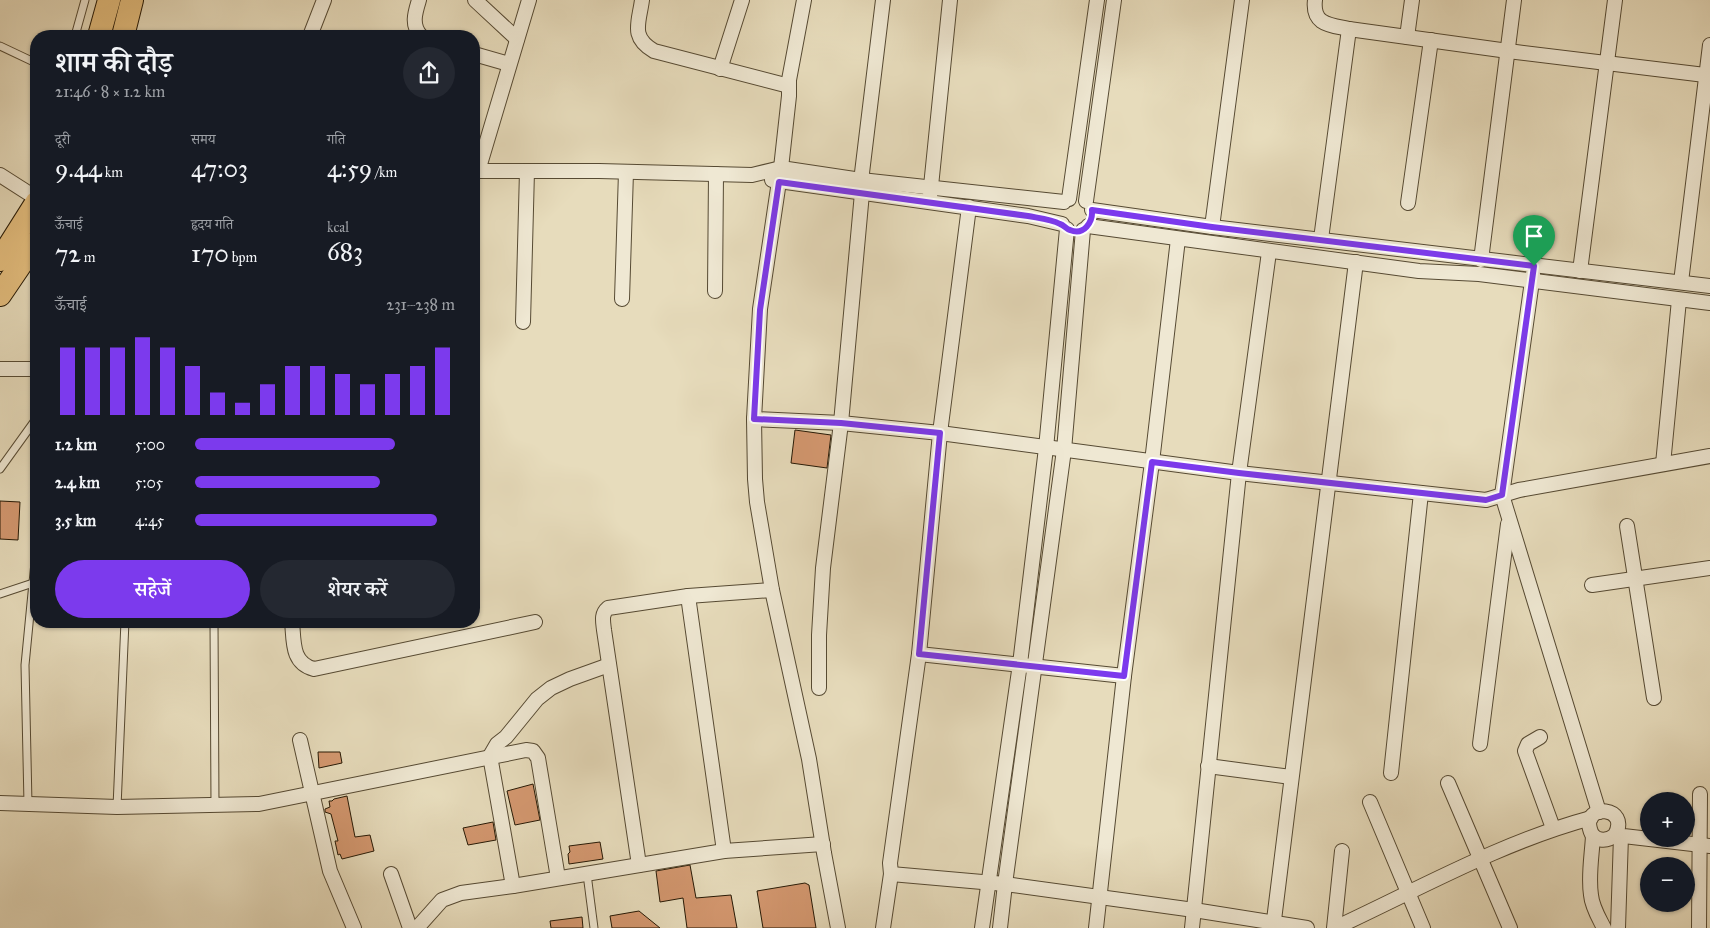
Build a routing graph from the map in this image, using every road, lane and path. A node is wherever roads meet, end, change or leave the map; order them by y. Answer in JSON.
{"nodes":[{"id":1,"x":85,"y":0,"type":"edge"},
{"id":2,"x":109,"y":0,"type":"edge"},
{"id":3,"x":132,"y":0,"type":"edge"},
{"id":4,"x":324,"y":0,"type":"edge"},
{"id":5,"x":419,"y":0,"type":"edge"},
{"id":6,"x":476,"y":0,"type":"edge"},
{"id":7,"x":529,"y":0,"type":"edge"},
{"id":8,"x":642,"y":0,"type":"edge"},
{"id":9,"x":742,"y":0,"type":"edge"},
{"id":10,"x":804,"y":0,"type":"edge"},
{"id":11,"x":883,"y":0,"type":"edge"},
{"id":12,"x":950,"y":0,"type":"edge"},
{"id":13,"x":1097,"y":0,"type":"edge"},
{"id":14,"x":1114,"y":0,"type":"edge"},
{"id":15,"x":1242,"y":0,"type":"edge"},
{"id":16,"x":1315,"y":0,"type":"edge"},
{"id":17,"x":1412,"y":0,"type":"edge"},
{"id":18,"x":1514,"y":0,"type":"edge"},
{"id":19,"x":1615,"y":0,"type":"edge"},
{"id":20,"x":1349,"y":29,"type":"junction"},
{"id":21,"x":77,"y":30,"type":"edge"},
{"id":22,"x":101,"y":30,"type":"edge"},
{"id":23,"x":124,"y":30,"type":"edge"},
{"id":24,"x":312,"y":30,"type":"edge"},
{"id":25,"x":418,"y":30,"type":"edge"},
{"id":26,"x":1407,"y":37,"type":"junction"},
{"id":27,"x":517,"y":39,"type":"junction"},
{"id":28,"x":1431,"y":40,"type":"junction"},
{"id":29,"x":1710,"y":45,"type":"edge"},
{"id":30,"x":0,"y":46,"type":"edge"},
{"id":31,"x":1508,"y":51,"type":"junction"},
{"id":32,"x":480,"y":56,"type":"edge"},
{"id":33,"x":30,"y":60,"type":"edge"},
{"id":34,"x":1607,"y":62,"type":"junction"},
{"id":35,"x":509,"y":64,"type":"junction"},
{"id":36,"x":720,"y":69,"type":"junction"},
{"id":37,"x":1705,"y":76,"type":"junction"},
{"id":38,"x":789,"y":86,"type":"junction"},
{"id":39,"x":480,"y":158,"type":"edge"},
{"id":40,"x":781,"y":168,"type":"junction"},
{"id":41,"x":480,"y":171,"type":"edge"},
{"id":42,"x":527,"y":171,"type":"junction"},
{"id":43,"x":626,"y":172,"type":"junction"},
{"id":44,"x":716,"y":174,"type":"junction"},
{"id":45,"x":0,"y":175,"type":"edge"},
{"id":46,"x":752,"y":175,"type":"junction"},
{"id":47,"x":779,"y":182,"type":"junction"},
{"id":48,"x":861,"y":186,"type":"junction"},
{"id":49,"x":931,"y":187,"type":"junction"},
{"id":50,"x":30,"y":194,"type":"edge"},
{"id":51,"x":1066,"y":200,"type":"junction"},
{"id":52,"x":930,"y":202,"type":"junction"},
{"id":53,"x":1408,"y":203,"type":"dead end"},
{"id":54,"x":1089,"y":205,"type":"junction"},
{"id":55,"x":969,"y":207,"type":"junction"},
{"id":56,"x":30,"y":212,"type":"edge"},
{"id":57,"x":1064,"y":227,"type":"junction"},
{"id":58,"x":1212,"y":227,"type":"junction"},
{"id":59,"x":1086,"y":228,"type":"junction"},
{"id":60,"x":1178,"y":239,"type":"junction"},
{"id":61,"x":1321,"y":239,"type":"junction"},
{"id":62,"x":30,"y":251,"type":"edge"},
{"id":63,"x":1269,"y":252,"type":"junction"},
{"id":64,"x":0,"y":260,"type":"edge"},
{"id":65,"x":1481,"y":260,"type":"junction"},
{"id":66,"x":1356,"y":262,"type":"junction"},
{"id":67,"x":1534,"y":266,"type":"junction"},
{"id":68,"x":1580,"y":271,"type":"junction"},
{"id":69,"x":1532,"y":281,"type":"junction"},
{"id":70,"x":1681,"y":282,"type":"junction"},
{"id":71,"x":1710,"y":286,"type":"edge"},
{"id":72,"x":715,"y":291,"type":"dead end"},
{"id":73,"x":0,"y":295,"type":"edge"},
{"id":74,"x":622,"y":299,"type":"dead end"},
{"id":75,"x":1679,"y":300,"type":"junction"},
{"id":76,"x":1710,"y":303,"type":"edge"},
{"id":77,"x":523,"y":322,"type":"dead end"},
{"id":78,"x":0,"y":368,"type":"edge"},
{"id":79,"x":30,"y":368,"type":"edge"},
{"id":80,"x":754,"y":419,"type":"junction"},
{"id":81,"x":841,"y":423,"type":"junction"},
{"id":82,"x":30,"y":427,"type":"edge"},
{"id":83,"x":940,"y":433,"type":"junction"},
{"id":84,"x":1046,"y":448,"type":"junction"},
{"id":85,"x":1064,"y":450,"type":"junction"},
{"id":86,"x":1710,"y":456,"type":"edge"},
{"id":87,"x":1152,"y":462,"type":"junction"},
{"id":88,"x":1663,"y":464,"type":"junction"},
{"id":89,"x":0,"y":469,"type":"edge"},
{"id":90,"x":1239,"y":473,"type":"junction"},
{"id":91,"x":1327,"y":482,"type":"junction"},
{"id":92,"x":1421,"y":493,"type":"junction"},
{"id":93,"x":1502,"y":495,"type":"junction"},
{"id":94,"x":1509,"y":518,"type":"junction"},
{"id":95,"x":1627,"y":526,"type":"dead end"},
{"id":96,"x":1710,"y":568,"type":"edge"},
{"id":97,"x":1635,"y":579,"type":"junction"},
{"id":98,"x":30,"y":584,"type":"edge"},
{"id":99,"x":1592,"y":585,"type":"dead end"},
{"id":100,"x":772,"y":590,"type":"junction"},
{"id":101,"x":0,"y":594,"type":"edge"},
{"id":102,"x":688,"y":596,"type":"junction"},
{"id":103,"x":30,"y":614,"type":"edge"},
{"id":104,"x":535,"y":622,"type":"dead end"},
{"id":105,"x":125,"y":628,"type":"edge"},
{"id":106,"x":214,"y":628,"type":"edge"},
{"id":107,"x":293,"y":628,"type":"edge"},
{"id":108,"x":919,"y":654,"type":"junction"},
{"id":109,"x":1020,"y":664,"type":"junction"},
{"id":110,"x":610,"y":665,"type":"junction"},
{"id":111,"x":1034,"y":666,"type":"junction"},
{"id":112,"x":1124,"y":676,"type":"junction"},
{"id":113,"x":819,"y":688,"type":"dead end"},
{"id":114,"x":1654,"y":698,"type":"dead end"},
{"id":115,"x":1540,"y":737,"type":"dead end"},
{"id":116,"x":300,"y":740,"type":"dead end"},
{"id":117,"x":1480,"y":744,"type":"dead end"},
{"id":118,"x":490,"y":756,"type":"junction"},
{"id":119,"x":1208,"y":766,"type":"junction"},
{"id":120,"x":1391,"y":773,"type":"dead end"},
{"id":121,"x":1291,"y":777,"type":"junction"},
{"id":122,"x":1448,"y":783,"type":"dead end"},
{"id":123,"x":312,"y":793,"type":"junction"},
{"id":124,"x":1700,"y":794,"type":"dead end"},
{"id":125,"x":0,"y":802,"type":"edge"},
{"id":126,"x":1370,"y":802,"type":"dead end"},
{"id":127,"x":28,"y":804,"type":"junction"},
{"id":128,"x":215,"y":805,"type":"junction"},
{"id":129,"x":117,"y":807,"type":"junction"},
{"id":130,"x":1595,"y":815,"type":"junction"},
{"id":131,"x":1553,"y":828,"type":"junction"},
{"id":132,"x":1618,"y":835,"type":"junction"},
{"id":133,"x":1593,"y":836,"type":"junction"},
{"id":134,"x":823,"y":844,"type":"junction"},
{"id":135,"x":1705,"y":846,"type":"edge"},
{"id":136,"x":724,"y":851,"type":"junction"},
{"id":137,"x":1342,"y":852,"type":"dead end"},
{"id":138,"x":1481,"y":859,"type":"junction"},
{"id":139,"x":639,"y":865,"type":"junction"},
{"id":140,"x":391,"y":874,"type":"dead end"},
{"id":141,"x":587,"y":874,"type":"junction"},
{"id":142,"x":891,"y":874,"type":"junction"},
{"id":143,"x":558,"y":878,"type":"junction"},
{"id":144,"x":988,"y":882,"type":"junction"},
{"id":145,"x":1005,"y":884,"type":"junction"},
{"id":146,"x":513,"y":886,"type":"junction"},
{"id":147,"x":1408,"y":893,"type":"junction"},
{"id":148,"x":1099,"y":898,"type":"junction"},
{"id":149,"x":1194,"y":910,"type":"junction"},
{"id":150,"x":1273,"y":925,"type":"edge"},
{"id":151,"x":354,"y":928,"type":"edge"},
{"id":152,"x":410,"y":928,"type":"edge"},
{"id":153,"x":417,"y":928,"type":"edge"},
{"id":154,"x":594,"y":928,"type":"edge"},
{"id":155,"x":838,"y":928,"type":"edge"},
{"id":156,"x":883,"y":928,"type":"edge"},
{"id":157,"x":982,"y":928,"type":"edge"},
{"id":158,"x":1000,"y":928,"type":"edge"},
{"id":159,"x":1096,"y":928,"type":"edge"},
{"id":160,"x":1192,"y":928,"type":"edge"},
{"id":161,"x":1307,"y":928,"type":"edge"},
{"id":162,"x":1335,"y":928,"type":"edge"},
{"id":163,"x":1423,"y":928,"type":"edge"},
{"id":164,"x":1510,"y":928,"type":"edge"},
{"id":165,"x":1604,"y":928,"type":"edge"},
{"id":166,"x":1618,"y":928,"type":"edge"},
{"id":167,"x":1699,"y":928,"type":"edge"}],
"edges":[{"from":1,"to":21,"type":"lane"},
{"from":2,"to":22,"type":"highway"},
{"from":3,"to":23,"type":"highway"},
{"from":4,"to":24,"type":"street"},
{"from":5,"to":25,"type":"street"},
{"from":6,"to":27,"type":"street"},
{"from":7,"to":27,"type":"street"},
{"from":8,"to":36,"type":"street"},
{"from":9,"to":36,"type":"street"},
{"from":10,"to":38,"type":"street"},
{"from":11,"to":48,"type":"street"},
{"from":12,"to":49,"type":"street"},
{"from":13,"to":51,"type":"street"},
{"from":14,"to":54,"type":"street"},
{"from":15,"to":58,"type":"street"},
{"from":16,"to":20,"type":"street"},
{"from":17,"to":26,"type":"street"},
{"from":18,"to":31,"type":"street"},
{"from":19,"to":34,"type":"street"},
{"from":20,"to":26,"type":"street"},
{"from":20,"to":61,"type":"street"},
{"from":26,"to":28,"type":"street"},
{"from":27,"to":35,"type":"street"},
{"from":28,"to":31,"type":"street"},
{"from":28,"to":53,"type":"street"},
{"from":29,"to":37,"type":"street"},
{"from":30,"to":33,"type":"lane"},
{"from":31,"to":34,"type":"street"},
{"from":31,"to":65,"type":"street"},
{"from":32,"to":35,"type":"street"},
{"from":34,"to":37,"type":"street"},
{"from":34,"to":68,"type":"street"},
{"from":35,"to":39,"type":"street"},
{"from":36,"to":38,"type":"street"},
{"from":37,"to":70,"type":"street"},
{"from":38,"to":40,"type":"street"},
{"from":40,"to":46,"type":"street"},
{"from":40,"to":47,"type":"street"},
{"from":40,"to":48,"type":"street"},
{"from":41,"to":42,"type":"street"},
{"from":42,"to":43,"type":"street"},
{"from":42,"to":77,"type":"street"},
{"from":43,"to":44,"type":"street"},
{"from":43,"to":74,"type":"street"},
{"from":44,"to":46,"type":"street"},
{"from":44,"to":72,"type":"street"},
{"from":45,"to":50,"type":"street"},
{"from":46,"to":47,"type":"street"},
{"from":47,"to":48,"type":"street"},
{"from":47,"to":80,"type":"street"},
{"from":48,"to":49,"type":"street"},
{"from":48,"to":52,"type":"street"},
{"from":48,"to":81,"type":"street"},
{"from":49,"to":51,"type":"street"},
{"from":49,"to":52,"type":"street"},
{"from":51,"to":54,"type":"street"},
{"from":51,"to":57,"type":"street"},
{"from":52,"to":55,"type":"street"},
{"from":54,"to":58,"type":"street"},
{"from":54,"to":59,"type":"street"},
{"from":55,"to":57,"type":"street"},
{"from":55,"to":83,"type":"street"},
{"from":56,"to":64,"type":"highway"},
{"from":57,"to":59,"type":"street"},
{"from":57,"to":84,"type":"street"},
{"from":58,"to":61,"type":"street"},
{"from":59,"to":60,"type":"street"},
{"from":59,"to":85,"type":"street"},
{"from":60,"to":63,"type":"street"},
{"from":60,"to":87,"type":"street"},
{"from":61,"to":65,"type":"street"},
{"from":62,"to":73,"type":"highway"},
{"from":63,"to":66,"type":"street"},
{"from":63,"to":90,"type":"street"},
{"from":65,"to":67,"type":"street"},
{"from":66,"to":69,"type":"street"},
{"from":66,"to":91,"type":"street"},
{"from":67,"to":68,"type":"street"},
{"from":67,"to":69,"type":"street"},
{"from":68,"to":70,"type":"street"},
{"from":69,"to":75,"type":"street"},
{"from":69,"to":93,"type":"street"},
{"from":70,"to":71,"type":"street"},
{"from":75,"to":76,"type":"street"},
{"from":75,"to":88,"type":"street"},
{"from":78,"to":79,"type":"street"},
{"from":80,"to":81,"type":"street"},
{"from":80,"to":100,"type":"street"},
{"from":81,"to":83,"type":"street"},
{"from":81,"to":113,"type":"street"},
{"from":82,"to":89,"type":"lane"},
{"from":83,"to":84,"type":"street"},
{"from":83,"to":108,"type":"street"},
{"from":84,"to":85,"type":"street"},
{"from":84,"to":109,"type":"street"},
{"from":85,"to":87,"type":"street"},
{"from":85,"to":111,"type":"street"},
{"from":86,"to":88,"type":"street"},
{"from":87,"to":90,"type":"street"},
{"from":87,"to":112,"type":"street"},
{"from":88,"to":93,"type":"street"},
{"from":90,"to":91,"type":"street"},
{"from":90,"to":119,"type":"street"},
{"from":91,"to":92,"type":"street"},
{"from":91,"to":121,"type":"street"},
{"from":92,"to":93,"type":"street"},
{"from":92,"to":120,"type":"street"},
{"from":93,"to":94,"type":"street"},
{"from":94,"to":117,"type":"street"},
{"from":94,"to":130,"type":"street"},
{"from":95,"to":97,"type":"street"},
{"from":96,"to":97,"type":"street"},
{"from":97,"to":99,"type":"street"},
{"from":97,"to":114,"type":"street"},
{"from":98,"to":101,"type":"lane"},
{"from":100,"to":102,"type":"street"},
{"from":100,"to":134,"type":"street"},
{"from":102,"to":110,"type":"street"},
{"from":102,"to":136,"type":"street"},
{"from":103,"to":127,"type":"lane"},
{"from":104,"to":107,"type":"street"},
{"from":105,"to":129,"type":"lane"},
{"from":106,"to":128,"type":"lane"},
{"from":108,"to":109,"type":"street"},
{"from":108,"to":142,"type":"street"},
{"from":109,"to":111,"type":"street"},
{"from":109,"to":144,"type":"street"},
{"from":110,"to":118,"type":"street"},
{"from":110,"to":139,"type":"street"},
{"from":111,"to":112,"type":"street"},
{"from":111,"to":145,"type":"street"},
{"from":112,"to":148,"type":"street"},
{"from":115,"to":131,"type":"street"},
{"from":116,"to":123,"type":"street"},
{"from":118,"to":123,"type":"street"},
{"from":118,"to":143,"type":"street"},
{"from":118,"to":146,"type":"street"},
{"from":119,"to":121,"type":"street"},
{"from":119,"to":149,"type":"street"},
{"from":121,"to":150,"type":"street"},
{"from":122,"to":138,"type":"street"},
{"from":123,"to":128,"type":"street"},
{"from":123,"to":151,"type":"street"},
{"from":124,"to":135,"type":"street"},
{"from":125,"to":127,"type":"street"},
{"from":126,"to":147,"type":"street"},
{"from":127,"to":129,"type":"street"},
{"from":128,"to":129,"type":"street"},
{"from":130,"to":131,"type":"street"},
{"from":130,"to":132,"type":"street"},
{"from":130,"to":133,"type":"street"},
{"from":131,"to":138,"type":"street"},
{"from":132,"to":133,"type":"street"},
{"from":132,"to":135,"type":"street"},
{"from":132,"to":166,"type":"street"},
{"from":133,"to":165,"type":"street"},
{"from":134,"to":136,"type":"street"},
{"from":134,"to":155,"type":"street"},
{"from":135,"to":167,"type":"street"},
{"from":136,"to":139,"type":"street"},
{"from":137,"to":162,"type":"street"},
{"from":138,"to":147,"type":"street"},
{"from":138,"to":164,"type":"street"},
{"from":139,"to":141,"type":"street"},
{"from":140,"to":152,"type":"street"},
{"from":141,"to":143,"type":"street"},
{"from":141,"to":154,"type":"lane"},
{"from":142,"to":144,"type":"street"},
{"from":142,"to":156,"type":"street"},
{"from":143,"to":146,"type":"street"},
{"from":144,"to":145,"type":"street"},
{"from":144,"to":157,"type":"street"},
{"from":145,"to":148,"type":"street"},
{"from":145,"to":158,"type":"street"},
{"from":146,"to":153,"type":"street"},
{"from":147,"to":162,"type":"street"},
{"from":147,"to":163,"type":"street"},
{"from":148,"to":149,"type":"street"},
{"from":148,"to":159,"type":"street"},
{"from":149,"to":150,"type":"street"},
{"from":149,"to":160,"type":"street"},
{"from":150,"to":161,"type":"street"}]}
